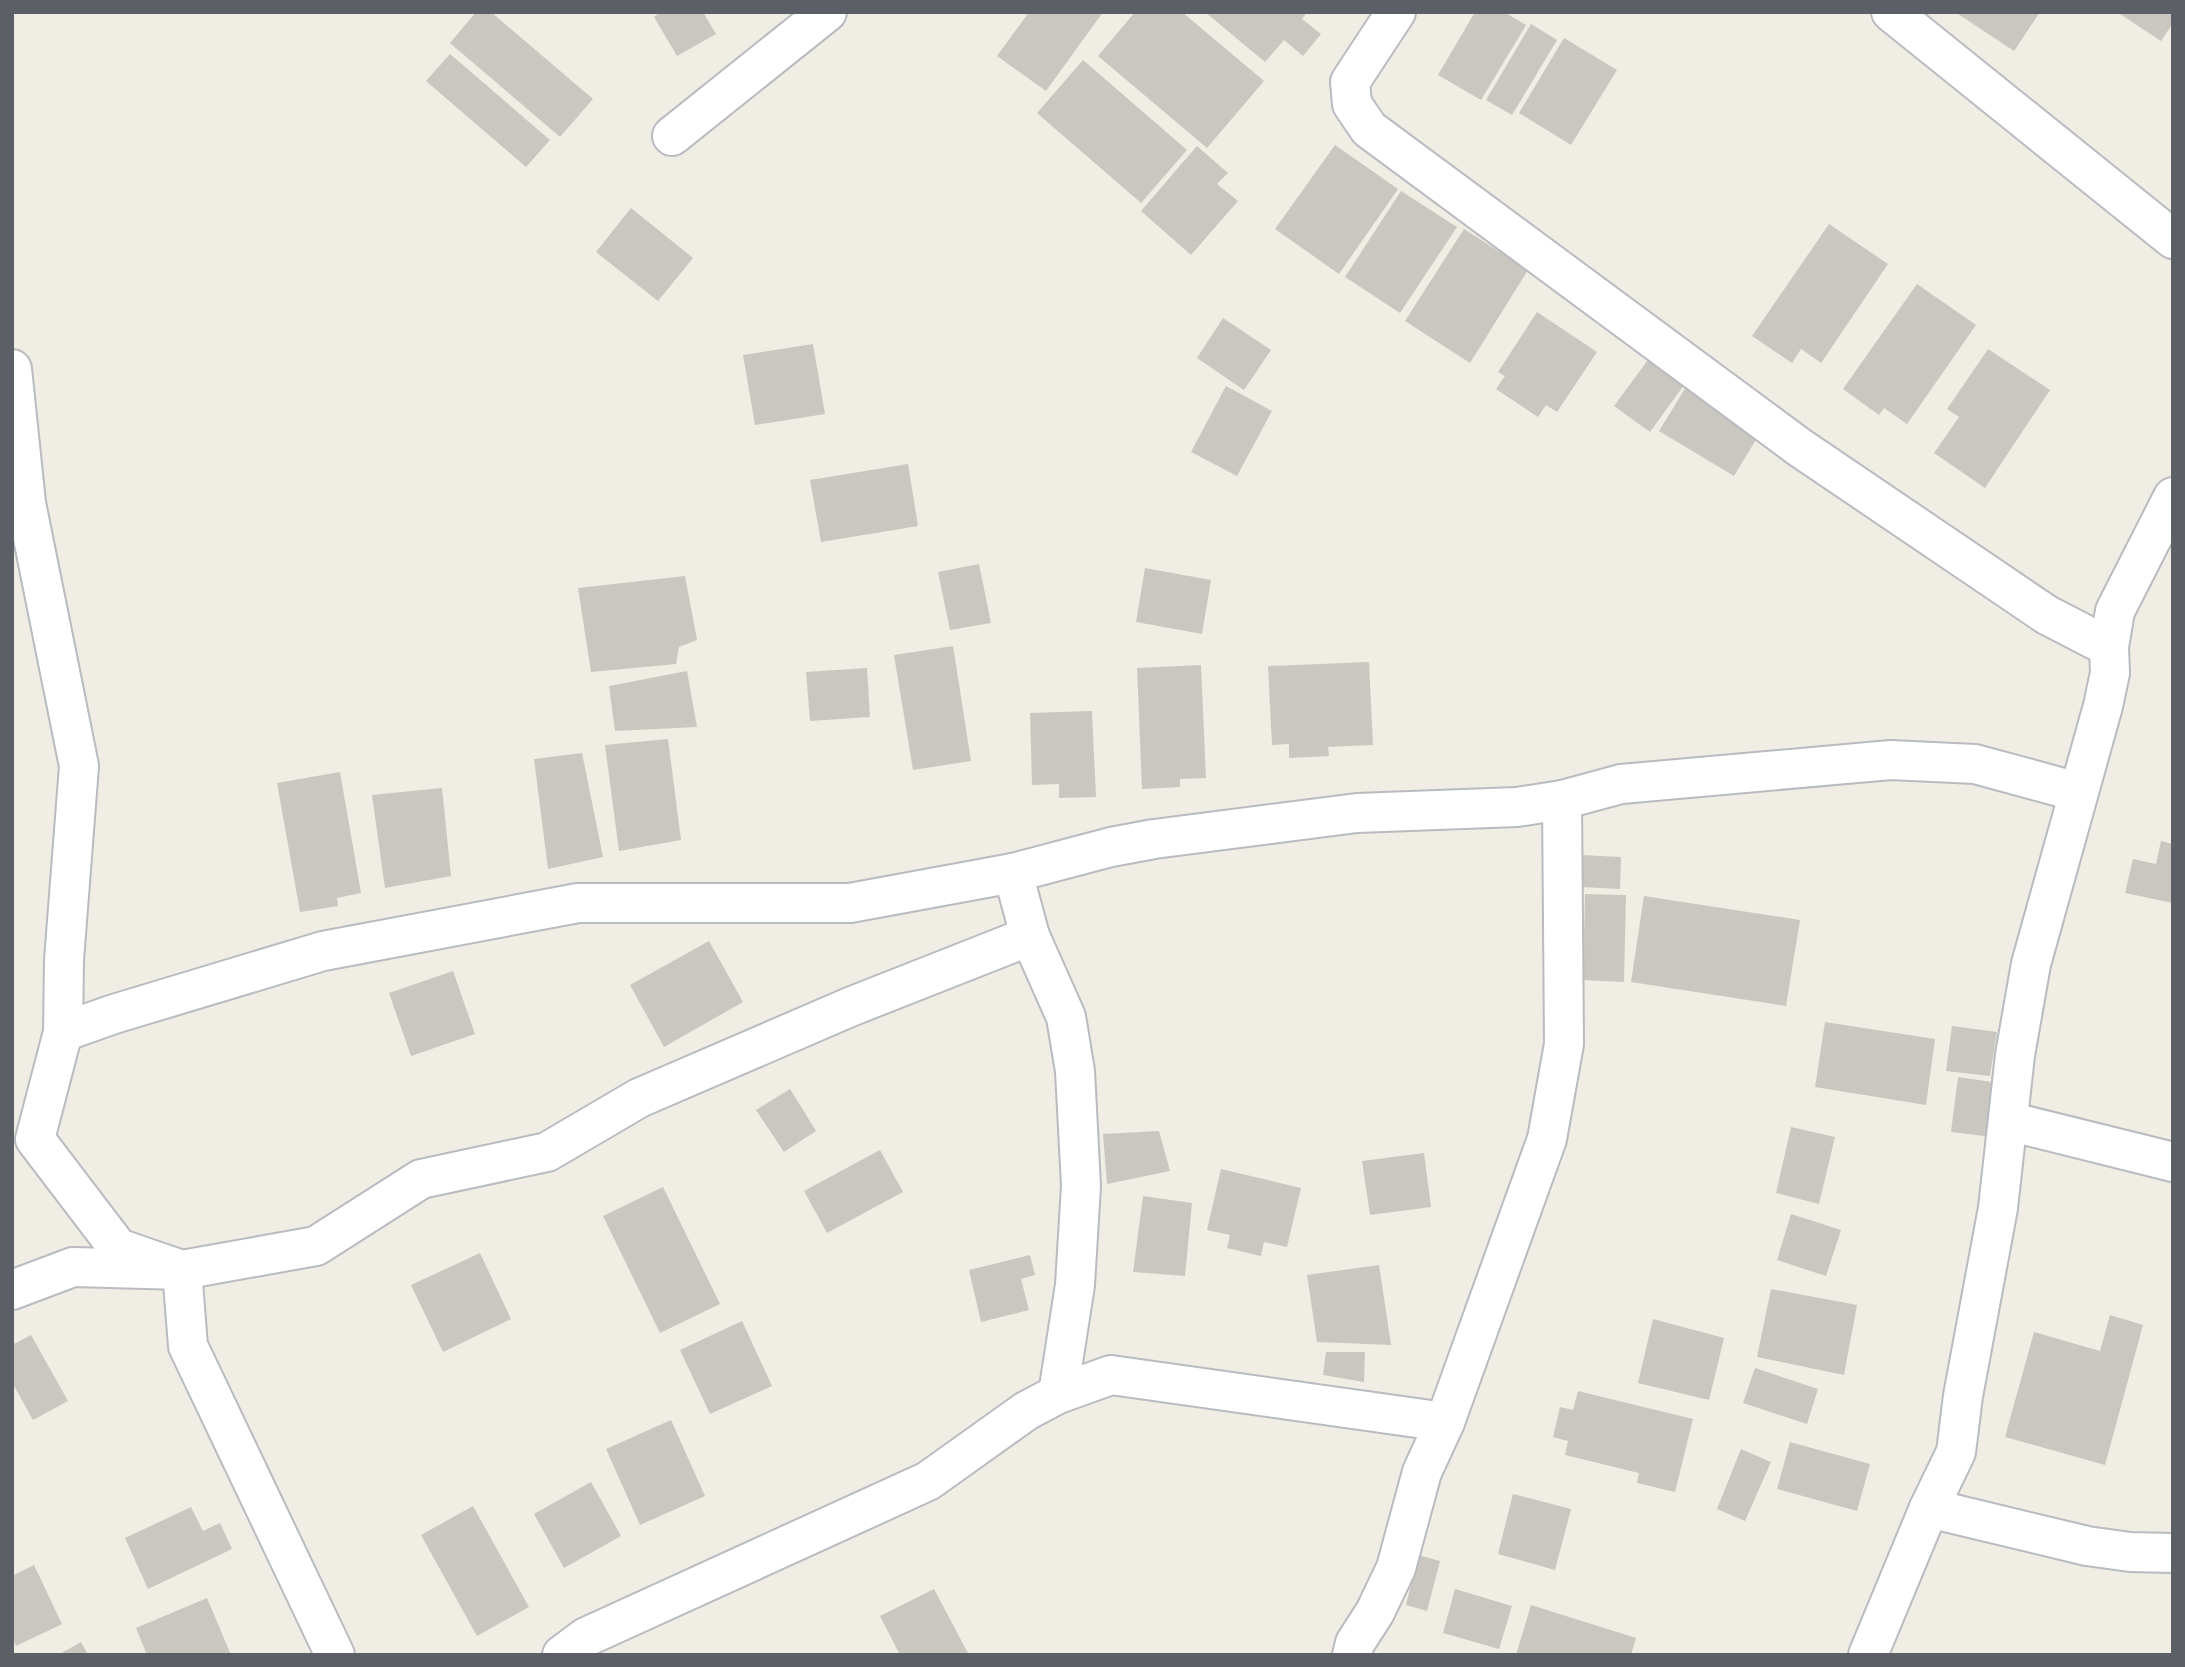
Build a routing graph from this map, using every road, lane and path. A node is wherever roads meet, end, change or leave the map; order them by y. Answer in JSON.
{"nodes":[{"id":1,"x":827,"y":12,"type":"edge"},
{"id":2,"x":1396,"y":12,"type":"edge"},
{"id":3,"x":1891,"y":12,"type":"edge"},
{"id":4,"x":672,"y":136,"type":"dead end"},
{"id":5,"x":2173,"y":239,"type":"edge"},
{"id":6,"x":12,"y":369,"type":"edge"},
{"id":7,"x":2173,"y":497,"type":"edge"},
{"id":8,"x":2109,"y":647,"type":"junction"},
{"id":9,"x":2078,"y":792,"type":"junction"},
{"id":10,"x":1562,"y":800,"type":"junction"},
{"id":11,"x":1013,"y":873,"type":"junction"},
{"id":12,"x":1030,"y":936,"type":"junction"},
{"id":13,"x":63,"y":1032,"type":"junction"},
{"id":14,"x":2008,"y":1121,"type":"junction"},
{"id":15,"x":2173,"y":1162,"type":"edge"},
{"id":16,"x":182,"y":1270,"type":"junction"},
{"id":17,"x":12,"y":1290,"type":"edge"},
{"id":18,"x":1058,"y":1394,"type":"junction"},
{"id":19,"x":1445,"y":1422,"type":"junction"},
{"id":20,"x":1929,"y":1508,"type":"junction"},
{"id":21,"x":2173,"y":1553,"type":"edge"},
{"id":22,"x":335,"y":1655,"type":"edge"},
{"id":23,"x":562,"y":1655,"type":"edge"},
{"id":24,"x":1352,"y":1655,"type":"edge"},
{"id":25,"x":1868,"y":1655,"type":"edge"}],
"edges":[{"from":1,"to":4,"type":"street"},
{"from":2,"to":8,"type":"street"},
{"from":3,"to":5,"type":"street"},
{"from":6,"to":13,"type":"street"},
{"from":7,"to":8,"type":"street"},
{"from":8,"to":9,"type":"street"},
{"from":9,"to":10,"type":"street"},
{"from":9,"to":14,"type":"street"},
{"from":10,"to":11,"type":"street"},
{"from":10,"to":19,"type":"street"},
{"from":11,"to":12,"type":"street"},
{"from":11,"to":13,"type":"street"},
{"from":12,"to":16,"type":"street"},
{"from":12,"to":18,"type":"street"},
{"from":13,"to":16,"type":"street"},
{"from":14,"to":15,"type":"street"},
{"from":14,"to":20,"type":"street"},
{"from":16,"to":17,"type":"street"},
{"from":16,"to":22,"type":"street"},
{"from":18,"to":19,"type":"street"},
{"from":18,"to":23,"type":"street"},
{"from":19,"to":24,"type":"street"},
{"from":20,"to":21,"type":"street"},
{"from":20,"to":25,"type":"street"}]}
